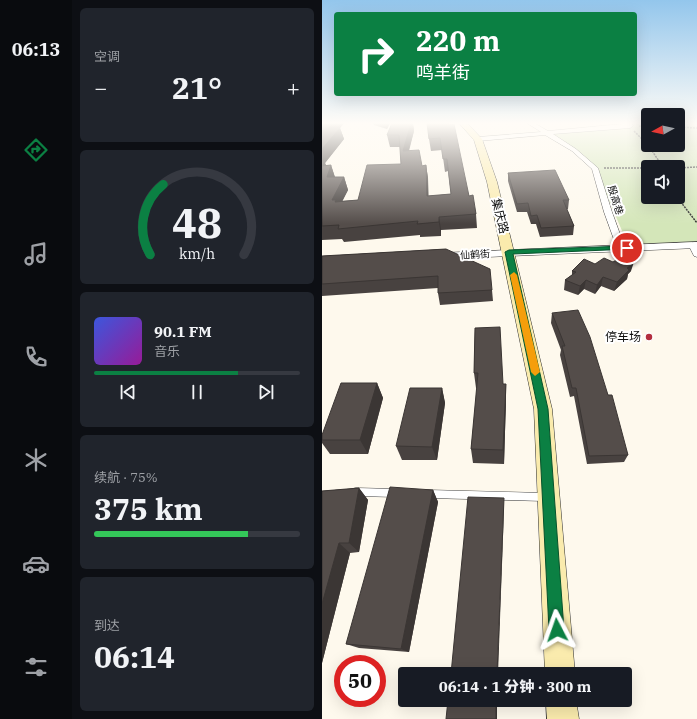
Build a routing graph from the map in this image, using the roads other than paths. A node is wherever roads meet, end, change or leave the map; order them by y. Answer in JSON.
{"nodes":[{"id":1,"x":484,"y":157,"type":"edge"},
{"id":2,"x":582,"y":157,"type":"edge"},
{"id":3,"x":621,"y":248,"type":"junction"},
{"id":4,"x":696,"y":248,"type":"edge"},
{"id":5,"x":509,"y":252,"type":"junction"},
{"id":6,"x":431,"y":257,"type":"edge"},
{"id":7,"x":350,"y":492,"type":"edge"},
{"id":8,"x":406,"y":493,"type":"edge"},
{"id":9,"x":421,"y":494,"type":"edge"},
{"id":10,"x":548,"y":497,"type":"junction"},
{"id":11,"x":560,"y":667,"type":"edge"},
{"id":12,"x":561,"y":707,"type":"edge"},
{"id":13,"x":562,"y":719,"type":"edge"}],
"edges":[{"from":1,"to":5,"type":"main road","name":"集庆路"},
{"from":2,"to":3,"type":"street","name":"殷高巷"},
{"from":3,"to":4,"type":"street","name":"仙鹤街"},
{"from":3,"to":5,"type":"street","name":"仙鹤街"},
{"from":5,"to":6,"type":"street","name":"仙鹤街"},
{"from":5,"to":10,"type":"main road","name":"集庆路"},
{"from":7,"to":8,"type":"lane"},
{"from":9,"to":10,"type":"lane"},
{"from":10,"to":11,"type":"main road","name":"集庆路"},
{"from":12,"to":13,"type":"main road"}]}
